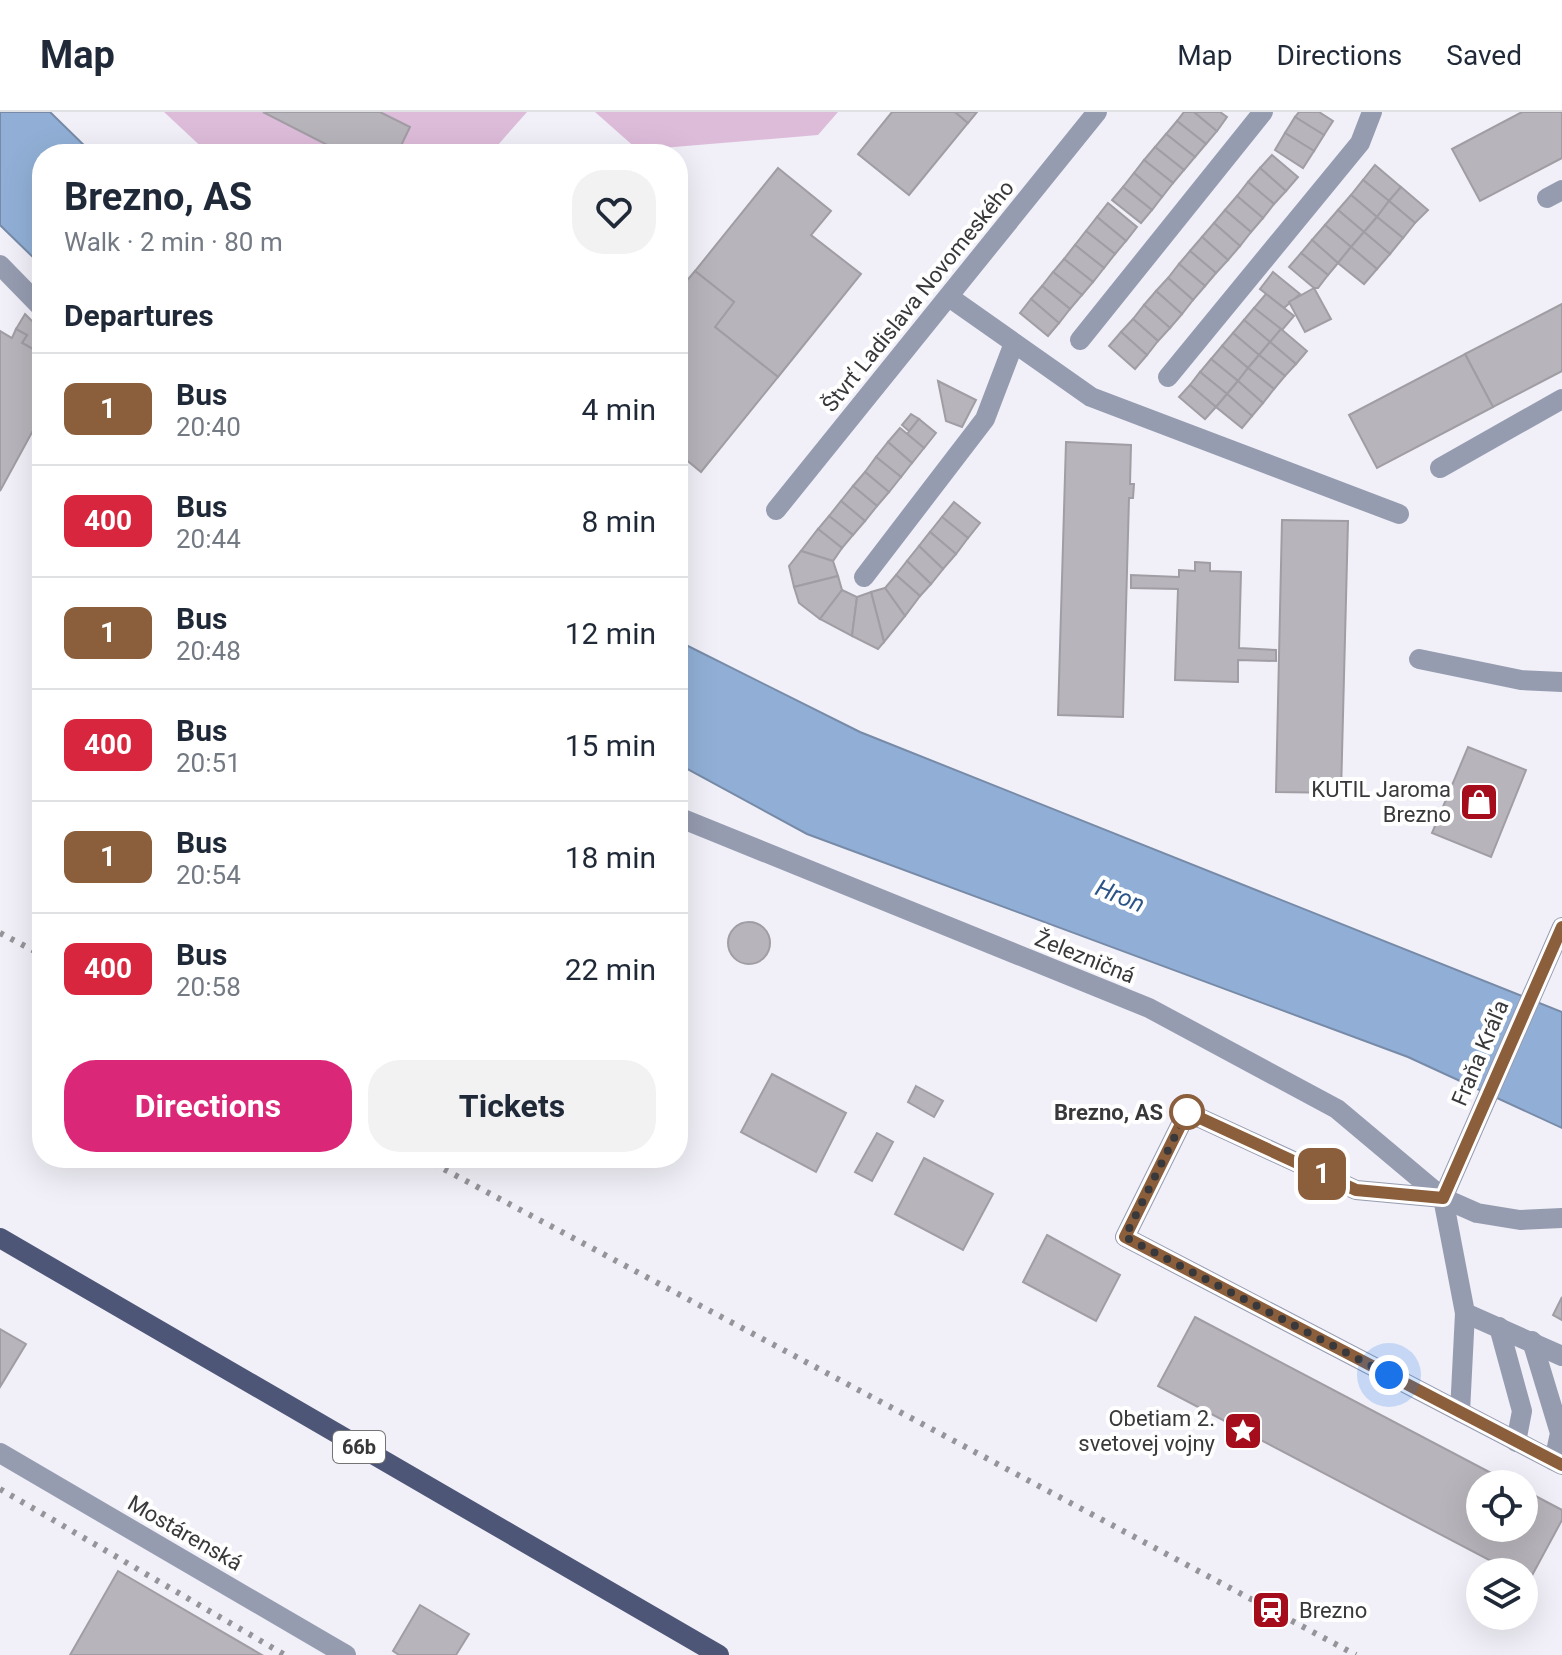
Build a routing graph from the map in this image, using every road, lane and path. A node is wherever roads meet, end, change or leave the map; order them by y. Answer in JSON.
{"nodes":[{"id":1,"x":1097,"y":112,"type":"edge"},
{"id":2,"x":1263,"y":112,"type":"edge"},
{"id":3,"x":1372,"y":112,"type":"edge"},
{"id":4,"x":0,"y":265,"type":"edge"},
{"id":5,"x":949,"y":297,"type":"junction"},
{"id":6,"x":32,"y":298,"type":"edge"},
{"id":7,"x":1080,"y":340,"type":"dead end"},
{"id":8,"x":1014,"y":343,"type":"junction"},
{"id":9,"x":1168,"y":377,"type":"dead end"},
{"id":10,"x":1562,"y":399,"type":"edge"},
{"id":11,"x":1440,"y":468,"type":"dead end"},
{"id":12,"x":776,"y":510,"type":"dead end"},
{"id":13,"x":1399,"y":514,"type":"dead end"},
{"id":14,"x":864,"y":577,"type":"dead end"},
{"id":15,"x":1419,"y":659,"type":"dead end"},
{"id":16,"x":1562,"y":682,"type":"edge"},
{"id":17,"x":688,"y":821,"type":"edge"},
{"id":18,"x":1562,"y":927,"type":"edge"},
{"id":19,"x":1443,"y":1198,"type":"junction"},
{"id":20,"x":1562,"y":1218,"type":"edge"},
{"id":21,"x":0,"y":1238,"type":"edge"},
{"id":22,"x":1465,"y":1313,"type":"junction"},
{"id":23,"x":1499,"y":1327,"type":"junction"},
{"id":24,"x":1532,"y":1341,"type":"junction"},
{"id":25,"x":1562,"y":1356,"type":"edge"},
{"id":26,"x":1460,"y":1412,"type":"junction"},
{"id":27,"x":1516,"y":1442,"type":"junction"},
{"id":28,"x":0,"y":1453,"type":"edge"},
{"id":29,"x":1558,"y":1463,"type":"edge"},
{"id":30,"x":346,"y":1655,"type":"edge"},
{"id":31,"x":719,"y":1655,"type":"edge"}],
"edges":[{"from":1,"to":5,"type":"street","name":"Štvrť Ladislava Novomeského"},
{"from":2,"to":7,"type":"street"},
{"from":3,"to":9,"type":"street"},
{"from":4,"to":6,"type":"street"},
{"from":5,"to":8,"type":"street"},
{"from":5,"to":12,"type":"street","name":"Štvrť Ladislava Novomeského"},
{"from":8,"to":13,"type":"street"},
{"from":8,"to":14,"type":"street"},
{"from":10,"to":11,"type":"street"},
{"from":15,"to":16,"type":"street"},
{"from":17,"to":19,"type":"street","name":"Železničná"},
{"from":18,"to":19,"type":"street","name":"Fraňa Kráľa"},
{"from":19,"to":20,"type":"street"},
{"from":19,"to":22,"type":"street"},
{"from":19,"to":26,"type":"street"},
{"from":21,"to":31,"type":"main road","number":"66b"},
{"from":22,"to":23,"type":"street"},
{"from":22,"to":26,"type":"street"},
{"from":23,"to":24,"type":"street"},
{"from":23,"to":27,"type":"street"},
{"from":24,"to":25,"type":"street"},
{"from":24,"to":29,"type":"street"},
{"from":26,"to":27,"type":"street"},
{"from":27,"to":29,"type":"street"},
{"from":28,"to":30,"type":"street","name":"Mostárenská"}]}
